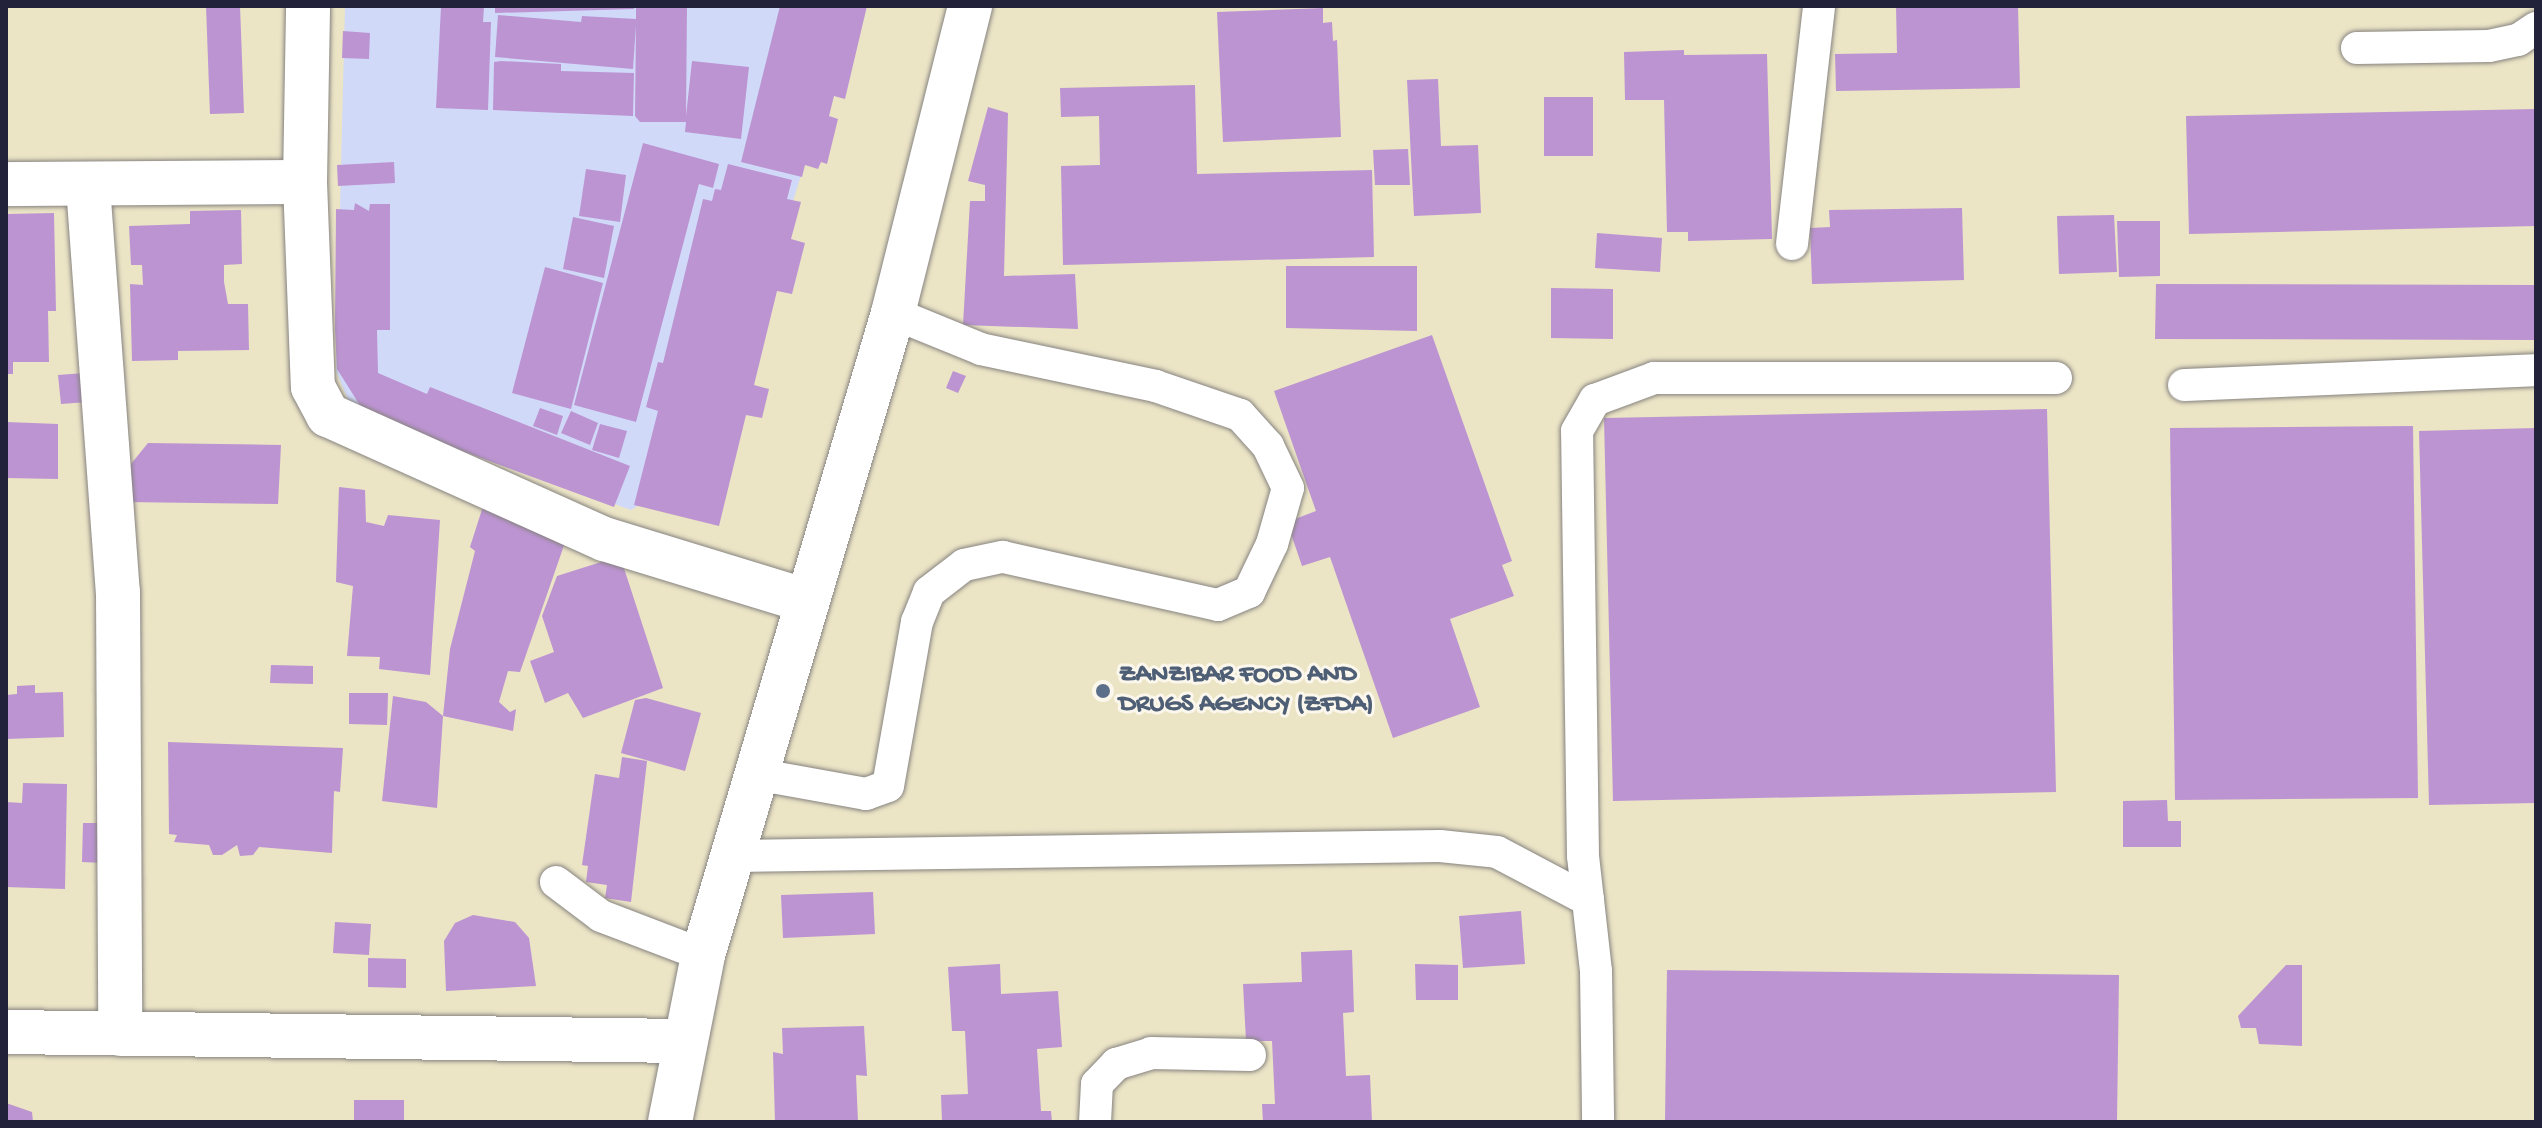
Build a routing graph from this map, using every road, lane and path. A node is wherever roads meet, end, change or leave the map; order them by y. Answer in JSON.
{"nodes":[{"id":1,"x":308,"y":6,"type":"edge"},
{"id":2,"x":970,"y":6,"type":"edge"},
{"id":3,"x":1819,"y":6,"type":"edge"},
{"id":4,"x":2536,"y":28,"type":"edge"},
{"id":5,"x":2357,"y":48,"type":"dead end"},
{"id":6,"x":305,"y":182,"type":"junction"},
{"id":7,"x":6,"y":184,"type":"edge"},
{"id":8,"x":88,"y":186,"type":"junction"},
{"id":9,"x":1792,"y":244,"type":"dead end"},
{"id":10,"x":893,"y":313,"type":"junction"},
{"id":11,"x":2536,"y":370,"type":"edge"},
{"id":12,"x":2056,"y":378,"type":"dead end"},
{"id":13,"x":2184,"y":385,"type":"dead end"},
{"id":14,"x":804,"y":600,"type":"junction"},
{"id":15,"x":755,"y":774,"type":"junction"},
{"id":16,"x":733,"y":856,"type":"junction"},
{"id":17,"x":556,"y":882,"type":"dead end"},
{"id":18,"x":1588,"y":900,"type":"junction"},
{"id":19,"x":703,"y":955,"type":"junction"},
{"id":20,"x":6,"y":1032,"type":"edge"},
{"id":21,"x":120,"y":1034,"type":"junction"},
{"id":22,"x":683,"y":1041,"type":"junction"},
{"id":23,"x":1250,"y":1055,"type":"dead end"},
{"id":24,"x":670,"y":1122,"type":"edge"},
{"id":25,"x":1095,"y":1122,"type":"edge"},
{"id":26,"x":1598,"y":1122,"type":"edge"}],
"edges":[{"from":1,"to":6,"type":"street"},
{"from":2,"to":10,"type":"street"},
{"from":3,"to":9,"type":"lane"},
{"from":4,"to":5,"type":"lane"},
{"from":6,"to":8,"type":"street"},
{"from":6,"to":14,"type":"street"},
{"from":7,"to":8,"type":"street"},
{"from":8,"to":21,"type":"street"},
{"from":10,"to":14,"type":"street"},
{"from":10,"to":15,"type":"lane"},
{"from":11,"to":13,"type":"lane"},
{"from":12,"to":18,"type":"lane"},
{"from":14,"to":15,"type":"street"},
{"from":15,"to":16,"type":"street"},
{"from":16,"to":18,"type":"lane"},
{"from":16,"to":19,"type":"street"},
{"from":17,"to":19,"type":"lane"},
{"from":18,"to":26,"type":"lane"},
{"from":19,"to":22,"type":"street"},
{"from":20,"to":21,"type":"street"},
{"from":21,"to":22,"type":"street"},
{"from":22,"to":24,"type":"street"},
{"from":23,"to":25,"type":"lane"}]}
